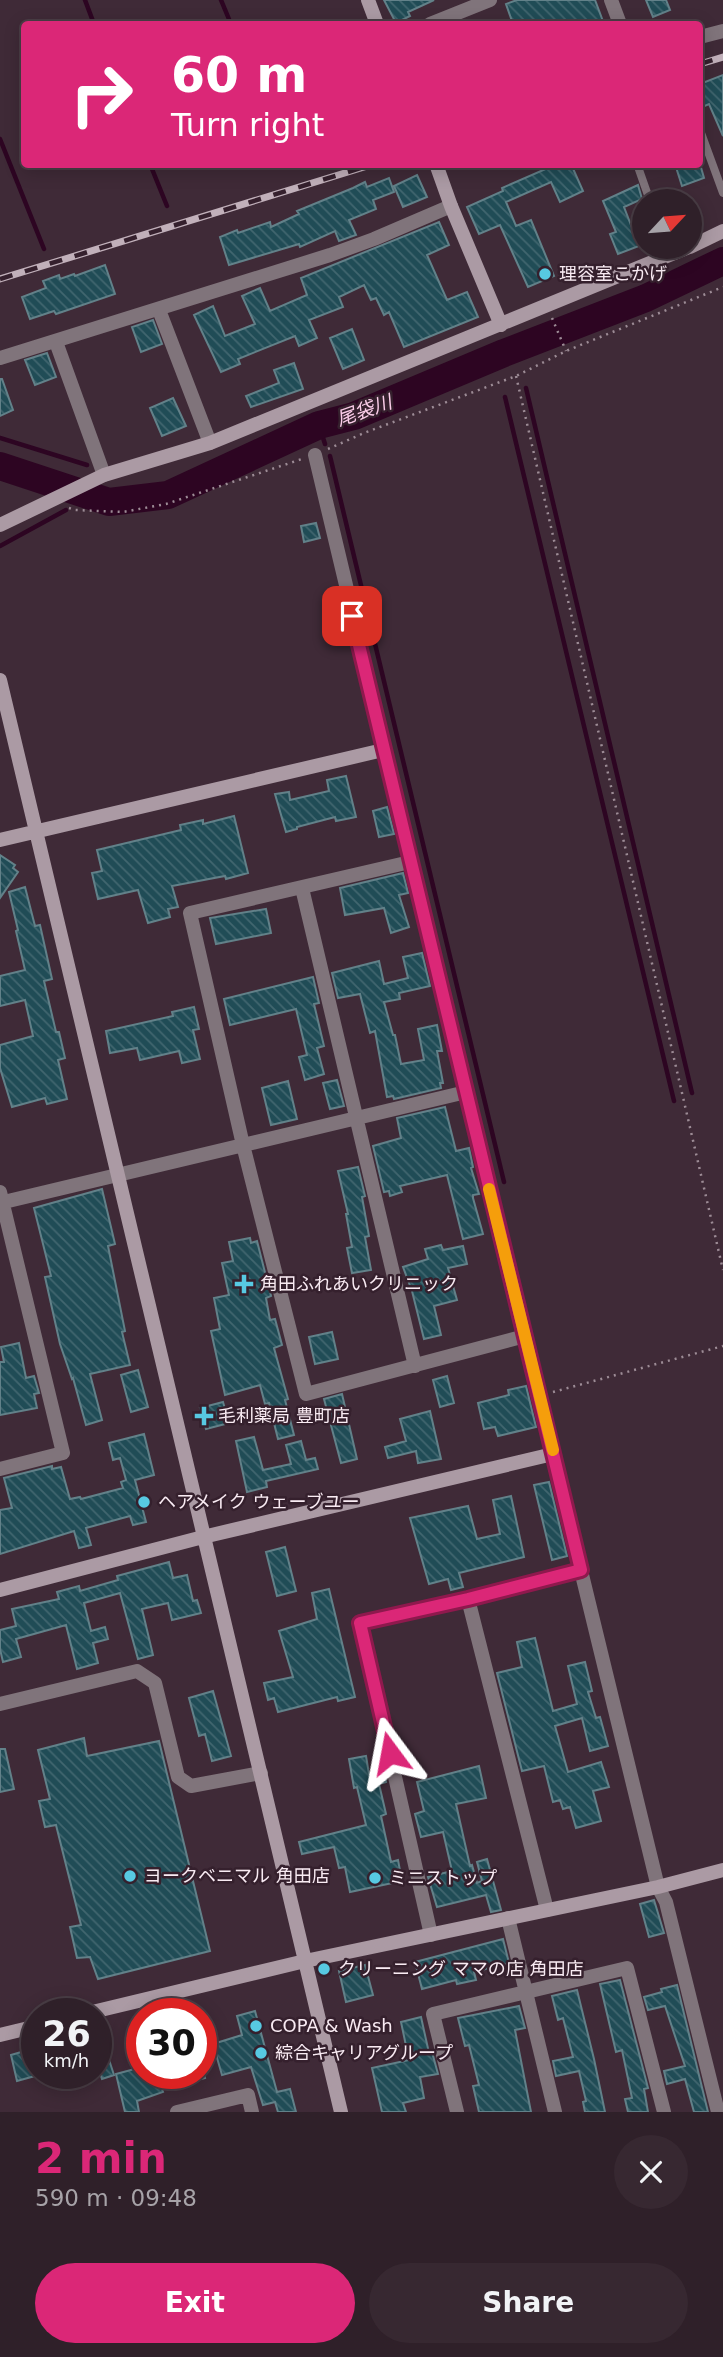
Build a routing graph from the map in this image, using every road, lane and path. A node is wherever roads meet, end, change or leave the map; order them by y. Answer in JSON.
{"nodes":[{"id":1,"x":368,"y":0,"type":"edge"},
{"id":2,"x":490,"y":0,"type":"edge"},
{"id":3,"x":611,"y":0,"type":"edge"},
{"id":4,"x":376,"y":21,"type":"edge"},
{"id":5,"x":438,"y":21,"type":"edge"},
{"id":6,"x":619,"y":21,"type":"edge"},
{"id":7,"x":723,"y":31,"type":"edge"},
{"id":8,"x":703,"y":36,"type":"edge"},
{"id":9,"x":703,"y":138,"type":"edge"},
{"id":10,"x":437,"y":168,"type":"edge"},
{"id":11,"x":638,"y":168,"type":"edge"},
{"id":12,"x":645,"y":189,"type":"edge"},
{"id":13,"x":723,"y":193,"type":"edge"},
{"id":14,"x":451,"y":206,"type":"junction"},
{"id":15,"x":723,"y":231,"type":"edge"},
{"id":16,"x":702,"y":241,"type":"edge"},
{"id":17,"x":650,"y":259,"type":"edge"},
{"id":18,"x":723,"y":287,"type":"edge"},
{"id":19,"x":159,"y":310,"type":"junction"},
{"id":20,"x":550,"y":313,"type":"dead end"},
{"id":21,"x":501,"y":325,"type":"junction"},
{"id":22,"x":56,"y":342,"type":"junction"},
{"id":23,"x":566,"y":351,"type":"junction"},
{"id":24,"x":0,"y":358,"type":"edge"},
{"id":25,"x":516,"y":376,"type":"junction"},
{"id":26,"x":210,"y":443,"type":"junction"},
{"id":27,"x":315,"y":455,"type":"junction"},
{"id":28,"x":104,"y":475,"type":"junction"},
{"id":29,"x":58,"y":497,"type":"junction"},
{"id":30,"x":0,"y":525,"type":"edge"},
{"id":31,"x":0,"y":680,"type":"edge"},
{"id":32,"x":383,"y":750,"type":"junction"},
{"id":33,"x":36,"y":831,"type":"junction"},
{"id":34,"x":0,"y":840,"type":"edge"},
{"id":35,"x":410,"y":862,"type":"junction"},
{"id":36,"x":302,"y":888,"type":"junction"},
{"id":37,"x":466,"y":1092,"type":"junction"},
{"id":38,"x":356,"y":1118,"type":"junction"},
{"id":39,"x":243,"y":1145,"type":"junction"},
{"id":40,"x":117,"y":1175,"type":"junction"},
{"id":41,"x":1,"y":1199,"type":"edge"},
{"id":42,"x":723,"y":1270,"type":"edge"},
{"id":43,"x":525,"y":1336,"type":"junction"},
{"id":44,"x":723,"y":1346,"type":"edge"},
{"id":45,"x":415,"y":1366,"type":"junction"},
{"id":46,"x":540,"y":1396,"type":"junction"},
{"id":47,"x":554,"y":1454,"type":"junction"},
{"id":48,"x":0,"y":1469,"type":"edge"},
{"id":49,"x":203,"y":1537,"type":"junction"},
{"id":50,"x":581,"y":1570,"type":"junction"},
{"id":51,"x":0,"y":1590,"type":"edge"},
{"id":52,"x":468,"y":1599,"type":"junction"},
{"id":53,"x":0,"y":1704,"type":"edge"},
{"id":54,"x":261,"y":1773,"type":"junction"},
{"id":55,"x":723,"y":1870,"type":"edge"},
{"id":56,"x":658,"y":1887,"type":"junction"},
{"id":57,"x":547,"y":1910,"type":"junction"},
{"id":58,"x":508,"y":1919,"type":"junction"},
{"id":59,"x":431,"y":1935,"type":"junction"},
{"id":60,"x":305,"y":1961,"type":"junction"},
{"id":61,"x":526,"y":1992,"type":"junction"},
{"id":62,"x":112,"y":2007,"type":"edge"},
{"id":63,"x":21,"y":2030,"type":"edge"},
{"id":64,"x":0,"y":2035,"type":"edge"},
{"id":65,"x":177,"y":2112,"type":"edge"},
{"id":66,"x":252,"y":2112,"type":"edge"},
{"id":67,"x":341,"y":2112,"type":"edge"},
{"id":68,"x":457,"y":2112,"type":"edge"},
{"id":69,"x":555,"y":2112,"type":"edge"},
{"id":70,"x":664,"y":2112,"type":"edge"},
{"id":71,"x":718,"y":2112,"type":"edge"}],
"edges":[{"from":1,"to":4,"type":"street"},
{"from":2,"to":5,"type":"street"},
{"from":3,"to":6,"type":"street"},
{"from":7,"to":8,"type":"street"},
{"from":9,"to":13,"type":"lane"},
{"from":10,"to":14,"type":"street"},
{"from":11,"to":12,"type":"lane"},
{"from":14,"to":19,"type":"street"},
{"from":14,"to":21,"type":"street"},
{"from":15,"to":16,"type":"street"},
{"from":17,"to":21,"type":"street"},
{"from":18,"to":23,"type":"path"},
{"from":19,"to":22,"type":"street"},
{"from":19,"to":26,"type":"street"},
{"from":20,"to":23,"type":"path"},
{"from":21,"to":26,"type":"street"},
{"from":22,"to":24,"type":"street"},
{"from":22,"to":28,"type":"street"},
{"from":23,"to":25,"type":"path"},
{"from":25,"to":27,"type":"path"},
{"from":25,"to":42,"type":"path"},
{"from":26,"to":28,"type":"street"},
{"from":27,"to":29,"type":"path"},
{"from":27,"to":32,"type":"street"},
{"from":28,"to":29,"type":"street"},
{"from":29,"to":30,"type":"street"},
{"from":31,"to":33,"type":"street"},
{"from":32,"to":33,"type":"street"},
{"from":32,"to":35,"type":"street"},
{"from":33,"to":34,"type":"street"},
{"from":33,"to":40,"type":"street"},
{"from":35,"to":36,"type":"street"},
{"from":35,"to":37,"type":"street"},
{"from":36,"to":38,"type":"street"},
{"from":36,"to":39,"type":"street"},
{"from":37,"to":38,"type":"street"},
{"from":37,"to":43,"type":"street"},
{"from":38,"to":39,"type":"street"},
{"from":38,"to":45,"type":"street"},
{"from":39,"to":40,"type":"street"},
{"from":39,"to":45,"type":"street"},
{"from":40,"to":41,"type":"street"},
{"from":40,"to":49,"type":"street"},
{"from":41,"to":48,"type":"street"},
{"from":43,"to":45,"type":"street"},
{"from":43,"to":46,"type":"street"},
{"from":44,"to":46,"type":"path"},
{"from":46,"to":47,"type":"street"},
{"from":47,"to":49,"type":"street"},
{"from":47,"to":50,"type":"street"},
{"from":49,"to":51,"type":"street"},
{"from":49,"to":54,"type":"street"},
{"from":50,"to":52,"type":"street"},
{"from":50,"to":56,"type":"street"},
{"from":52,"to":57,"type":"street"},
{"from":52,"to":59,"type":"street"},
{"from":53,"to":54,"type":"street"},
{"from":54,"to":60,"type":"street"},
{"from":55,"to":56,"type":"street"},
{"from":56,"to":57,"type":"street"},
{"from":56,"to":71,"type":"street"},
{"from":57,"to":58,"type":"street"},
{"from":58,"to":59,"type":"street"},
{"from":58,"to":61,"type":"street"},
{"from":59,"to":60,"type":"street"},
{"from":60,"to":62,"type":"street"},
{"from":60,"to":67,"type":"street"},
{"from":61,"to":68,"type":"street"},
{"from":61,"to":69,"type":"street"},
{"from":61,"to":70,"type":"street"},
{"from":63,"to":64,"type":"street"},
{"from":65,"to":66,"type":"street"}]}
